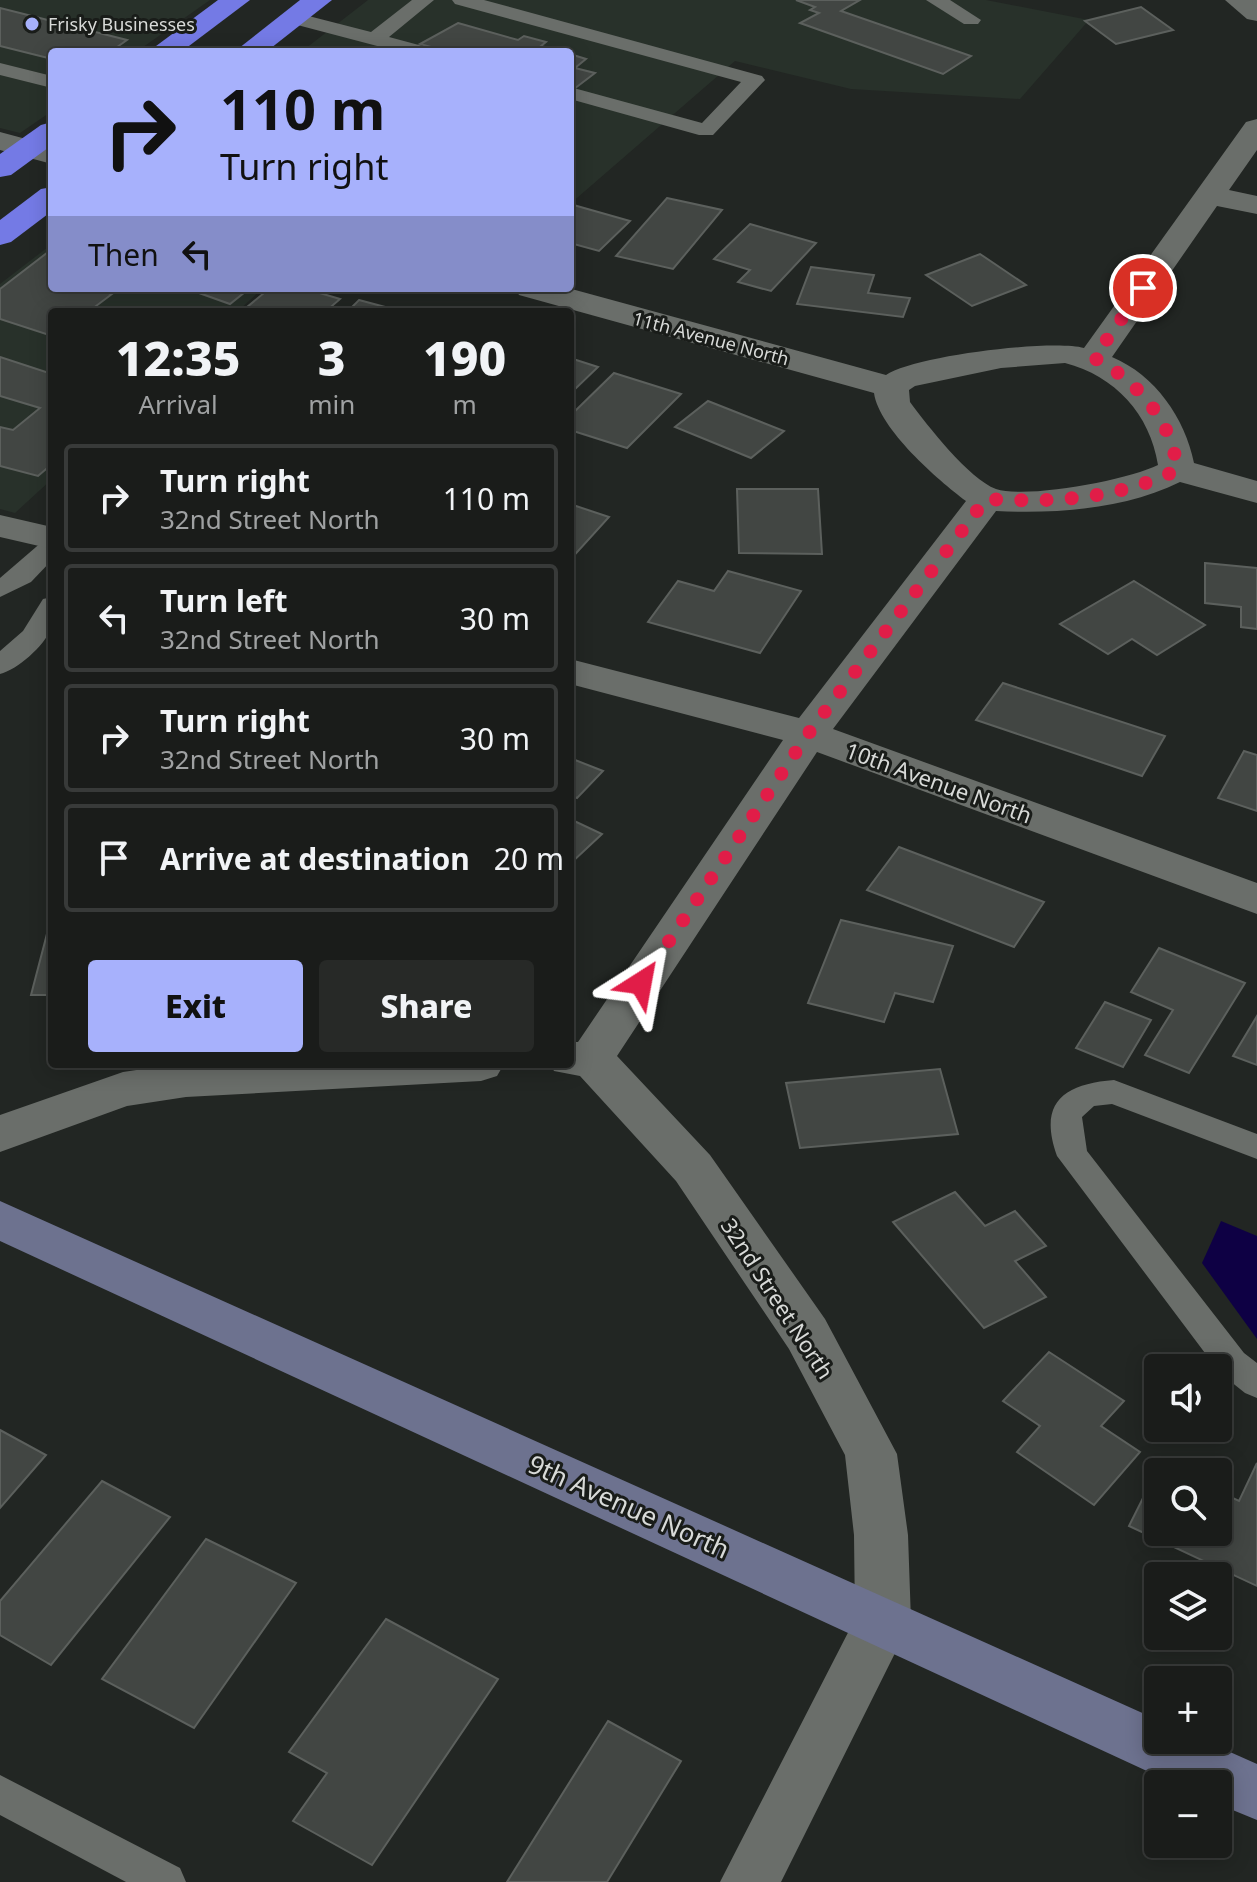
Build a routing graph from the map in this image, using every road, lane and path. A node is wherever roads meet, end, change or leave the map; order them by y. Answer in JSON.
{"nodes":[{"id":1,"x":236,"y":0,"type":"edge"},
{"id":2,"x":318,"y":0,"type":"edge"},
{"id":3,"x":424,"y":0,"type":"edge"},
{"id":4,"x":462,"y":0,"type":"edge"},
{"id":5,"x":936,"y":0,"type":"edge"},
{"id":6,"x":1239,"y":0,"type":"edge"},
{"id":7,"x":1257,"y":13,"type":"edge"},
{"id":8,"x":293,"y":18,"type":"junction"},
{"id":9,"x":971,"y":20,"type":"dead end"},
{"id":10,"x":375,"y":39,"type":"junction"},
{"id":11,"x":168,"y":48,"type":"edge"},
{"id":12,"x":253,"y":48,"type":"edge"},
{"id":13,"x":408,"y":48,"type":"edge"},
{"id":14,"x":0,"y":69,"type":"edge"},
{"id":15,"x":48,"y":81,"type":"edge"},
{"id":16,"x":574,"y":94,"type":"edge"},
{"id":17,"x":1257,"y":128,"type":"edge"},
{"id":18,"x":48,"y":134,"type":"edge"},
{"id":19,"x":26,"y":148,"type":"edge"},
{"id":20,"x":0,"y":168,"type":"edge"},
{"id":21,"x":1209,"y":195,"type":"junction"},
{"id":22,"x":48,"y":199,"type":"edge"},
{"id":23,"x":1257,"y":205,"type":"edge"},
{"id":24,"x":0,"y":235,"type":"edge"},
{"id":25,"x":546,"y":292,"type":"edge"},
{"id":26,"x":1094,"y":358,"type":"junction"},
{"id":27,"x":891,"y":387,"type":"junction"},
{"id":28,"x":1177,"y":470,"type":"junction"},
{"id":29,"x":1257,"y":492,"type":"edge"},
{"id":30,"x":986,"y":499,"type":"junction"},
{"id":31,"x":0,"y":526,"type":"edge"},
{"id":32,"x":48,"y":537,"type":"edge"},
{"id":33,"x":48,"y":550,"type":"edge"},
{"id":34,"x":0,"y":589,"type":"edge"},
{"id":35,"x":48,"y":612,"type":"edge"},
{"id":36,"x":0,"y":666,"type":"edge"},
{"id":37,"x":574,"y":672,"type":"edge"},
{"id":38,"x":808,"y":734,"type":"junction"},
{"id":39,"x":1257,"y":899,"type":"edge"},
{"id":40,"x":580,"y":1059,"type":"edge"},
{"id":41,"x":407,"y":1068,"type":"edge"},
{"id":42,"x":0,"y":1134,"type":"edge"},
{"id":43,"x":1257,"y":1147,"type":"edge"},
{"id":44,"x":0,"y":1220,"type":"edge"},
{"id":45,"x":1257,"y":1383,"type":"edge"},
{"id":46,"x":883,"y":1621,"type":"junction"},
{"id":47,"x":1257,"y":1793,"type":"edge"},
{"id":48,"x":0,"y":1794,"type":"edge"},
{"id":49,"x":166,"y":1882,"type":"edge"},
{"id":50,"x":750,"y":1882,"type":"edge"}],
"edges":[{"from":1,"to":11,"type":"highway"},
{"from":2,"to":8,"type":"highway"},
{"from":3,"to":10,"type":"lane"},
{"from":4,"to":16,"type":"lane"},
{"from":5,"to":9,"type":"lane"},
{"from":6,"to":7,"type":"street"},
{"from":8,"to":10,"type":"lane"},
{"from":8,"to":12,"type":"highway"},
{"from":10,"to":13,"type":"lane"},
{"from":14,"to":15,"type":"lane"},
{"from":17,"to":21,"type":"street"},
{"from":18,"to":19,"type":"highway"},
{"from":19,"to":20,"type":"highway"},
{"from":21,"to":23,"type":"street"},
{"from":21,"to":26,"type":"street"},
{"from":22,"to":24,"type":"highway"},
{"from":25,"to":27,"type":"street","name":"11th Avenue North"},
{"from":26,"to":27,"type":"street"},
{"from":26,"to":28,"type":"street"},
{"from":27,"to":30,"type":"street"},
{"from":28,"to":29,"type":"street"},
{"from":28,"to":30,"type":"street"},
{"from":30,"to":38,"type":"street","name":"32nd Street North"},
{"from":31,"to":32,"type":"street"},
{"from":33,"to":34,"type":"lane"},
{"from":35,"to":36,"type":"lane"},
{"from":37,"to":38,"type":"street","name":"10th Avenue North"},
{"from":38,"to":39,"type":"street","name":"10th Avenue North"},
{"from":38,"to":40,"type":"street","name":"32nd Street North"},
{"from":40,"to":46,"type":"street","name":"32nd Street North"},
{"from":41,"to":42,"type":"street"},
{"from":43,"to":45,"type":"lane"},
{"from":44,"to":46,"type":"street","name":"9th Avenue North"},
{"from":46,"to":47,"type":"street","name":"9th Avenue North"},
{"from":46,"to":50,"type":"street","name":"32nd Street North"},
{"from":48,"to":49,"type":"lane"}]}
